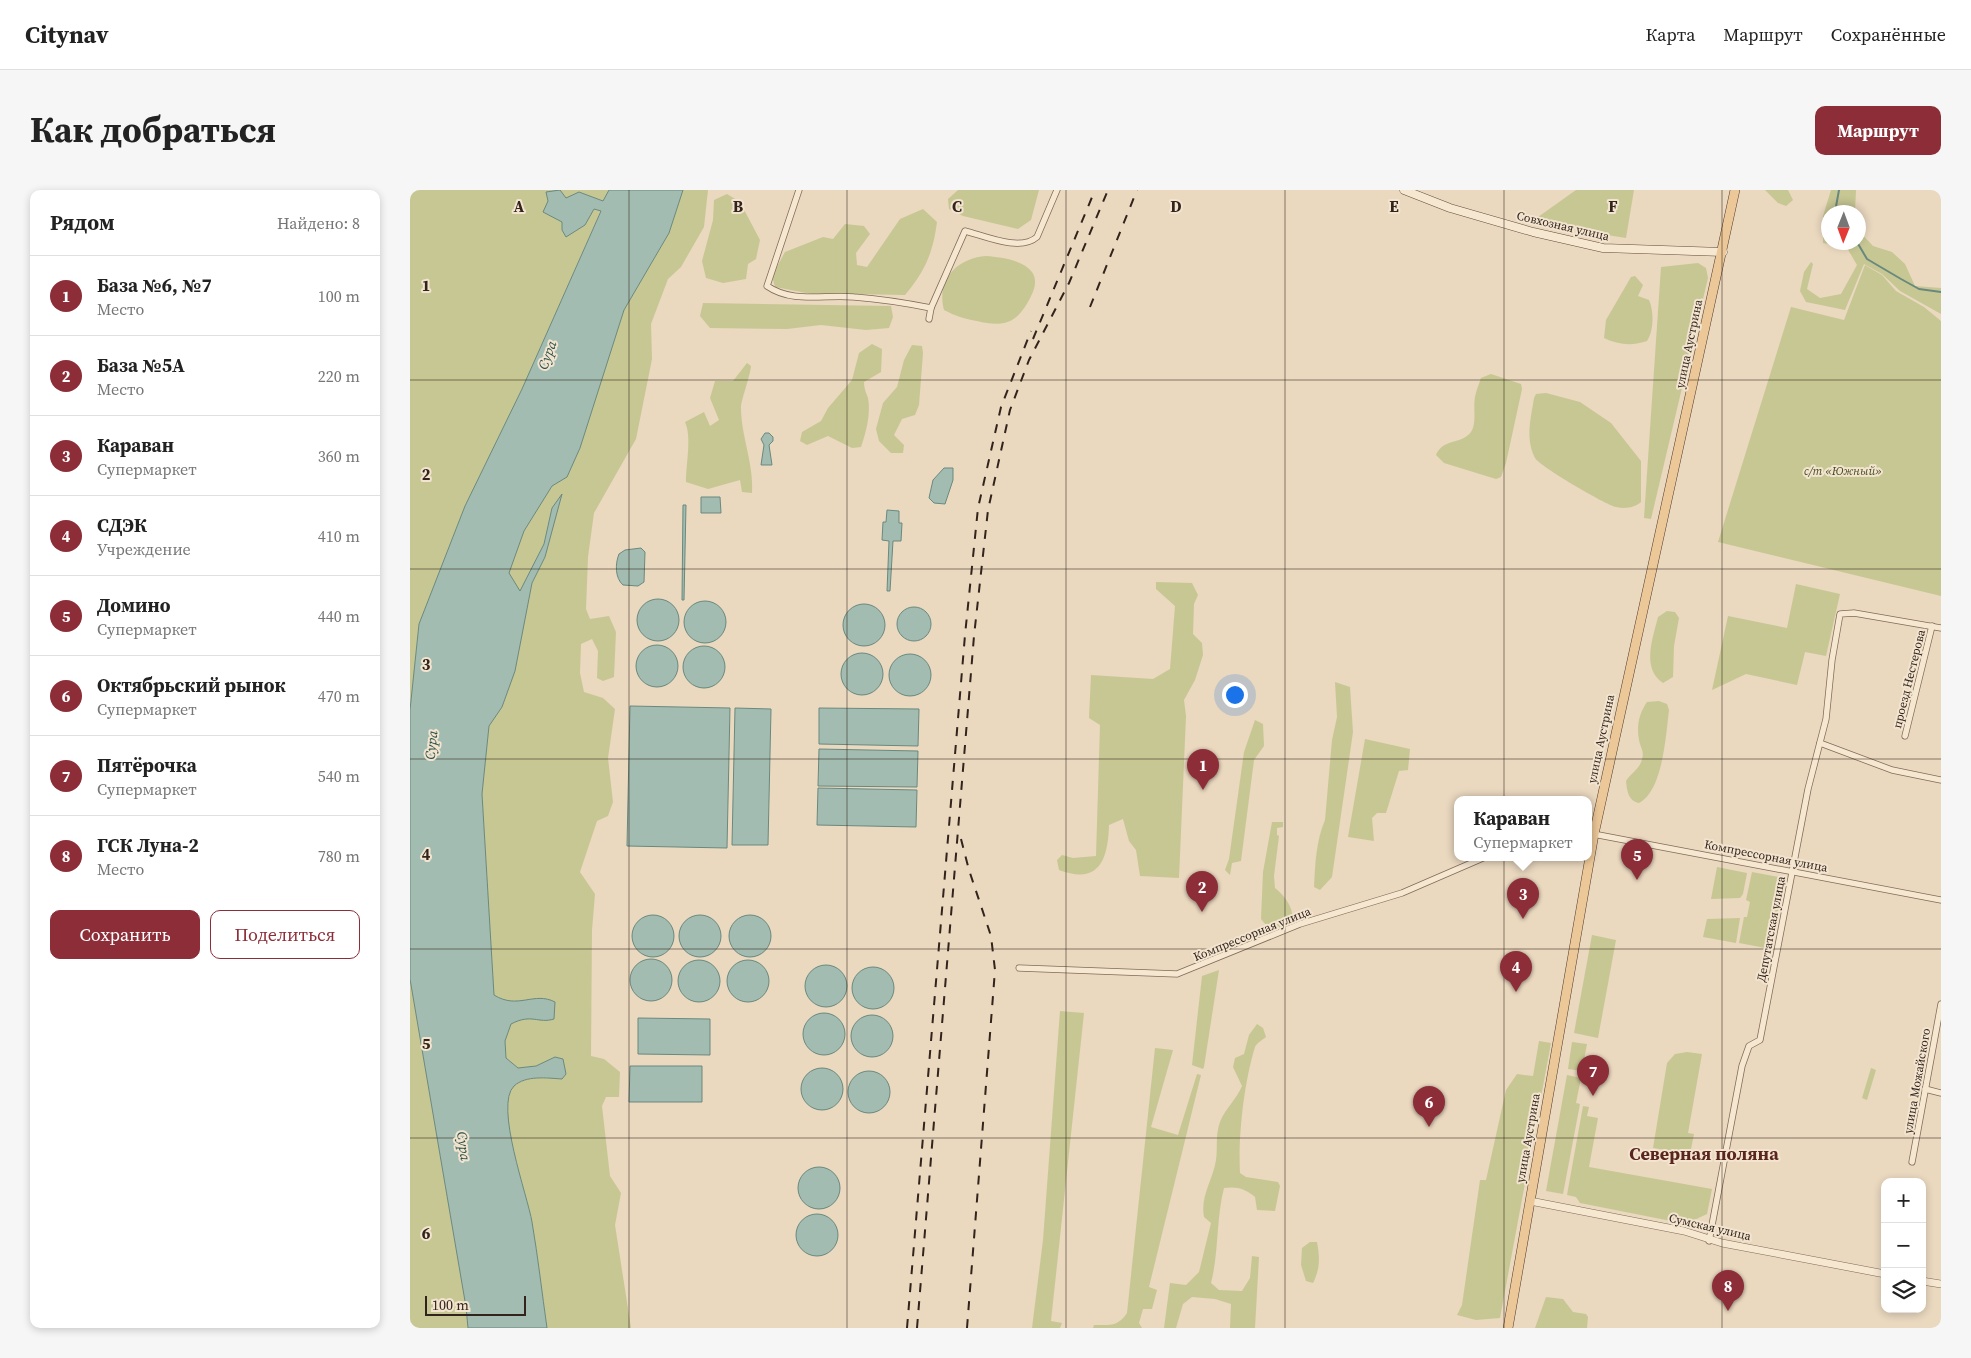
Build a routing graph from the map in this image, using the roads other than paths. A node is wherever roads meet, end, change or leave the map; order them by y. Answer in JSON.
{"nodes":[{"id":1,"x":799,"y":190,"type":"edge"},
{"id":2,"x":1057,"y":190,"type":"edge"},
{"id":3,"x":1404,"y":190,"type":"edge"},
{"id":4,"x":1735,"y":190,"type":"edge"},
{"id":5,"x":1722,"y":252,"type":"junction"},
{"id":6,"x":931,"y":308,"type":"junction"},
{"id":7,"x":930,"y":319,"type":"dead end"},
{"id":8,"x":1932,"y":626,"type":"junction"},
{"id":9,"x":1941,"y":628,"type":"edge"},
{"id":10,"x":1904,"y":736,"type":"dead end"},
{"id":11,"x":1820,"y":743,"type":"junction"},
{"id":12,"x":1941,"y":780,"type":"edge"},
{"id":13,"x":1592,"y":830,"type":"edge"},
{"id":14,"x":1592,"y":834,"type":"edge"},
{"id":15,"x":1475,"y":861,"type":"edge"},
{"id":16,"x":1587,"y":861,"type":"edge"},
{"id":17,"x":1792,"y":871,"type":"junction"},
{"id":18,"x":1941,"y":900,"type":"edge"},
{"id":19,"x":1019,"y":968,"type":"dead end"},
{"id":20,"x":1941,"y":1004,"type":"edge"},
{"id":21,"x":1925,"y":1089,"type":"junction"},
{"id":22,"x":1941,"y":1093,"type":"edge"},
{"id":23,"x":1912,"y":1162,"type":"dead end"},
{"id":24,"x":1530,"y":1201,"type":"junction"},
{"id":25,"x":1709,"y":1240,"type":"junction"},
{"id":26,"x":1881,"y":1273,"type":"edge"},
{"id":27,"x":1926,"y":1282,"type":"edge"},
{"id":28,"x":1941,"y":1284,"type":"edge"},
{"id":29,"x":1508,"y":1328,"type":"edge"}],
"edges":[{"from":1,"to":6,"type":"street"},
{"from":2,"to":6,"type":"street"},
{"from":3,"to":5,"type":"main road","name":"Совхозная улица"},
{"from":4,"to":5,"type":"main road","name":"улица Аустрина"},
{"from":5,"to":13,"type":"main road","name":"улица Аустрина"},
{"from":6,"to":7,"type":"street"},
{"from":8,"to":9,"type":"street"},
{"from":8,"to":10,"type":"street","name":"проезд Нестерова"},
{"from":8,"to":11,"type":"street","name":"Депутатская улица"},
{"from":11,"to":12,"type":"street"},
{"from":11,"to":17,"type":"street","name":"Депутатская улица"},
{"from":14,"to":17,"type":"street","name":"Компрессорная улица"},
{"from":15,"to":19,"type":"street","name":"Компрессорная улица"},
{"from":16,"to":24,"type":"main road","name":"улица Аустрина"},
{"from":17,"to":18,"type":"street","name":"Компрессорная улица"},
{"from":17,"to":25,"type":"street","name":"Депутатская улица"},
{"from":20,"to":21,"type":"street","name":"улица Можайского"},
{"from":21,"to":22,"type":"street"},
{"from":21,"to":23,"type":"street","name":"улица Можайского"},
{"from":24,"to":25,"type":"street","name":"Сумская улица"},
{"from":24,"to":29,"type":"main road","name":"улица Аустрина"},
{"from":25,"to":26,"type":"street","name":"Сумская улица"},
{"from":27,"to":28,"type":"street"}]}
